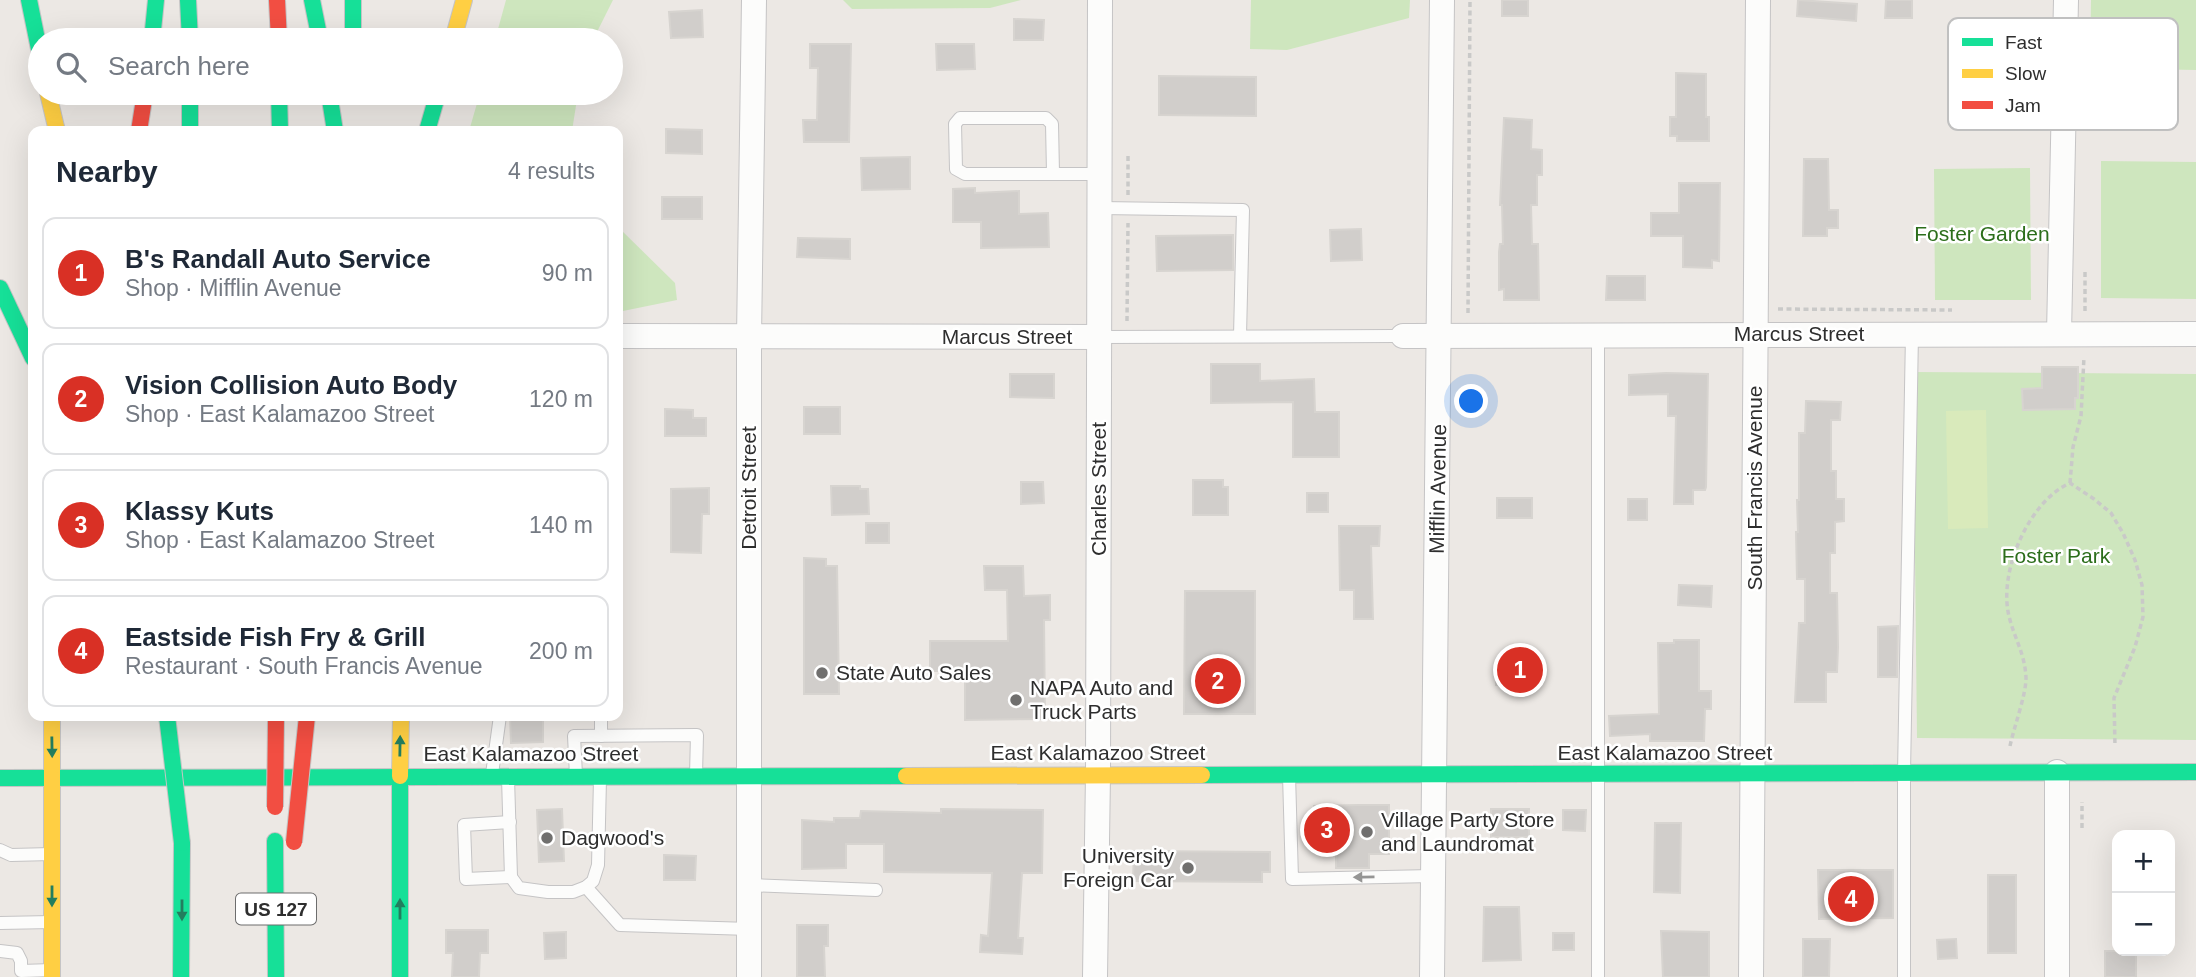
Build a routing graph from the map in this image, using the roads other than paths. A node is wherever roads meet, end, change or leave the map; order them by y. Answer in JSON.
{"nodes":[{"id":1,"x":29,"y":0,"type":"edge"},
{"id":2,"x":156,"y":0,"type":"edge"},
{"id":3,"x":188,"y":0,"type":"edge"},
{"id":4,"x":277,"y":0,"type":"edge"},
{"id":5,"x":312,"y":0,"type":"edge"},
{"id":6,"x":353,"y":0,"type":"edge"},
{"id":7,"x":464,"y":0,"type":"edge"},
{"id":8,"x":754,"y":0,"type":"edge"},
{"id":9,"x":1100,"y":0,"type":"edge"},
{"id":10,"x":1441,"y":0,"type":"edge"},
{"id":11,"x":1758,"y":0,"type":"edge"},
{"id":12,"x":2066,"y":0,"type":"edge"},
{"id":13,"x":2066,"y":18,"type":"edge"},
{"id":14,"x":35,"y":28,"type":"edge"},
{"id":15,"x":153,"y":28,"type":"edge"},
{"id":16,"x":189,"y":28,"type":"edge"},
{"id":17,"x":278,"y":28,"type":"edge"},
{"id":18,"x":318,"y":28,"type":"edge"},
{"id":19,"x":353,"y":28,"type":"edge"},
{"id":20,"x":456,"y":28,"type":"edge"},
{"id":21,"x":51,"y":105,"type":"edge"},
{"id":22,"x":143,"y":105,"type":"edge"},
{"id":23,"x":190,"y":105,"type":"edge"},
{"id":24,"x":279,"y":105,"type":"edge"},
{"id":25,"x":330,"y":105,"type":"edge"},
{"id":26,"x":435,"y":105,"type":"edge"},
{"id":27,"x":56,"y":126,"type":"edge"},
{"id":28,"x":140,"y":126,"type":"edge"},
{"id":29,"x":190,"y":126,"type":"edge"},
{"id":30,"x":280,"y":126,"type":"edge"},
{"id":31,"x":334,"y":126,"type":"edge"},
{"id":32,"x":428,"y":126,"type":"edge"},
{"id":33,"x":2063,"y":130,"type":"edge"},
{"id":34,"x":1053,"y":173,"type":"junction"},
{"id":35,"x":1100,"y":174,"type":"junction"},
{"id":36,"x":1100,"y":208,"type":"junction"},
{"id":37,"x":0,"y":288,"type":"edge"},
{"id":38,"x":1756,"y":334,"type":"junction"},
{"id":39,"x":1912,"y":334,"type":"junction"},
{"id":40,"x":2059,"y":334,"type":"junction"},
{"id":41,"x":2196,"y":334,"type":"edge"},
{"id":42,"x":1598,"y":335,"type":"junction"},
{"id":43,"x":623,"y":336,"type":"edge"},
{"id":44,"x":1240,"y":336,"type":"junction"},
{"id":45,"x":1399,"y":336,"type":"joint"},
{"id":46,"x":1440,"y":336,"type":"junction"},
{"id":47,"x":749,"y":337,"type":"junction"},
{"id":48,"x":1099,"y":337,"type":"junction"},
{"id":49,"x":28,"y":347,"type":"edge"},
{"id":50,"x":52,"y":721,"type":"edge"},
{"id":51,"x":168,"y":721,"type":"edge"},
{"id":52,"x":276,"y":721,"type":"edge"},
{"id":53,"x":307,"y":721,"type":"edge"},
{"id":54,"x":401,"y":721,"type":"edge"},
{"id":55,"x":500,"y":721,"type":"edge"},
{"id":56,"x":601,"y":721,"type":"edge"},
{"id":57,"x":601,"y":736,"type":"junction"},
{"id":58,"x":185,"y":741,"type":"dead end"},
{"id":59,"x":2057,"y":772,"type":"junction"},
{"id":60,"x":2196,"y":772,"type":"edge"},
{"id":61,"x":1753,"y":773,"type":"junction"},
{"id":62,"x":1904,"y":773,"type":"junction"},
{"id":63,"x":1098,"y":774,"type":"junction"},
{"id":64,"x":1289,"y":774,"type":"junction"},
{"id":65,"x":1598,"y":774,"type":"junction"},
{"id":66,"x":576,"y":775,"type":"junction"},
{"id":67,"x":600,"y":775,"type":"junction"},
{"id":68,"x":696,"y":775,"type":"junction"},
{"id":69,"x":749,"y":775,"type":"junction"},
{"id":70,"x":1435,"y":775,"type":"junction"},
{"id":71,"x":400,"y":776,"type":"junction"},
{"id":72,"x":500,"y":776,"type":"junction"},
{"id":73,"x":0,"y":778,"type":"edge"},
{"id":74,"x":52,"y":779,"type":"junction"},
{"id":75,"x":510,"y":822,"type":"junction"},
{"id":76,"x":183,"y":843,"type":"junction"},
{"id":77,"x":294,"y":848,"type":"dead end"},
{"id":78,"x":0,"y":850,"type":"edge"},
{"id":79,"x":52,"y":854,"type":"junction"},
{"id":80,"x":1432,"y":876,"type":"junction"},
{"id":81,"x":512,"y":877,"type":"junction"},
{"id":82,"x":748,"y":885,"type":"junction"},
{"id":83,"x":586,"y":887,"type":"junction"},
{"id":84,"x":291,"y":890,"type":"dead end"},
{"id":85,"x":876,"y":891,"type":"dead end"},
{"id":86,"x":52,"y":922,"type":"junction"},
{"id":87,"x":0,"y":923,"type":"edge"},
{"id":88,"x":750,"y":929,"type":"junction"},
{"id":89,"x":0,"y":951,"type":"edge"},
{"id":90,"x":20,"y":974,"type":"edge"},
{"id":91,"x":52,"y":974,"type":"edge"},
{"id":92,"x":181,"y":977,"type":"edge"},
{"id":93,"x":276,"y":977,"type":"edge"},
{"id":94,"x":284,"y":977,"type":"edge"},
{"id":95,"x":400,"y":977,"type":"edge"},
{"id":96,"x":749,"y":977,"type":"edge"},
{"id":97,"x":1095,"y":977,"type":"edge"},
{"id":98,"x":1432,"y":977,"type":"edge"},
{"id":99,"x":1598,"y":977,"type":"edge"},
{"id":100,"x":1751,"y":977,"type":"edge"},
{"id":101,"x":1903,"y":977,"type":"edge"},
{"id":102,"x":2057,"y":977,"type":"edge"}],
"edges":[{"from":1,"to":14,"type":"main road"},
{"from":2,"to":15,"type":"main road"},
{"from":3,"to":16,"type":"main road"},
{"from":4,"to":17,"type":"main road"},
{"from":5,"to":18,"type":"main road"},
{"from":6,"to":19,"type":"main road"},
{"from":7,"to":20,"type":"main road"},
{"from":8,"to":47,"type":"street","name":"Detroit Street"},
{"from":9,"to":35,"type":"street","name":"Charles Street"},
{"from":10,"to":46,"type":"street","name":"Mifflin Avenue"},
{"from":11,"to":38,"type":"street","name":"South Francis Avenue"},
{"from":12,"to":13,"type":"street"},
{"from":21,"to":27,"type":"main road"},
{"from":22,"to":28,"type":"main road"},
{"from":23,"to":29,"type":"main road"},
{"from":24,"to":30,"type":"main road"},
{"from":25,"to":31,"type":"main road"},
{"from":26,"to":32,"type":"main road"},
{"from":33,"to":40,"type":"street"},
{"from":34,"to":34,"type":"lane"},
{"from":34,"to":35,"type":"lane"},
{"from":35,"to":36,"type":"street","name":"Charles Street"},
{"from":36,"to":44,"type":"lane"},
{"from":36,"to":48,"type":"street","name":"Charles Street"},
{"from":37,"to":49,"type":"main road"},
{"from":38,"to":39,"type":"street","name":"Marcus Street"},
{"from":38,"to":42,"type":"street","name":"Marcus Street"},
{"from":38,"to":61,"type":"street","name":"South Francis Avenue"},
{"from":39,"to":40,"type":"street","name":"Marcus Street"},
{"from":39,"to":62,"type":"lane"},
{"from":40,"to":41,"type":"street","name":"Marcus Street"},
{"from":42,"to":46,"type":"street","name":"Marcus Street"},
{"from":42,"to":65,"type":"lane"},
{"from":43,"to":47,"type":"street","name":"Marcus Street"},
{"from":44,"to":45,"type":"lane","name":"Marcus Street"},
{"from":44,"to":48,"type":"lane","name":"Marcus Street"},
{"from":45,"to":46,"type":"street","name":"Marcus Street"},
{"from":46,"to":70,"type":"street","name":"Mifflin Avenue"},
{"from":47,"to":48,"type":"street","name":"Marcus Street"},
{"from":47,"to":69,"type":"street","name":"Detroit Street"},
{"from":48,"to":63,"type":"street","name":"Charles Street"},
{"from":50,"to":74,"type":"main road","one_way":true},
{"from":51,"to":76,"type":"main road","bridge":true},
{"from":52,"to":93,"type":"main road","number":"US 127","bridge":true},
{"from":53,"to":77,"type":"main road","bridge":true},
{"from":71,"to":54,"type":"main road","one_way":true},
{"from":55,"to":72,"type":"lane"},
{"from":56,"to":57,"type":"lane"},
{"from":57,"to":66,"type":"lane"},
{"from":57,"to":68,"type":"lane"},
{"from":58,"to":76,"type":"main road","bridge":true},
{"from":59,"to":60,"type":"main road","name":"East Kalamazoo Street"},
{"from":59,"to":62,"type":"main road","name":"East Kalamazoo Street"},
{"from":59,"to":102,"type":"street"},
{"from":61,"to":62,"type":"main road","name":"East Kalamazoo Street"},
{"from":61,"to":65,"type":"main road","name":"East Kalamazoo Street"},
{"from":61,"to":100,"type":"street","name":"South Francis Avenue"},
{"from":62,"to":101,"type":"lane"},
{"from":63,"to":64,"type":"main road","name":"East Kalamazoo Street"},
{"from":63,"to":69,"type":"main road","name":"East Kalamazoo Street"},
{"from":63,"to":97,"type":"street","name":"Charles Street"},
{"from":64,"to":70,"type":"main road","name":"East Kalamazoo Street"},
{"from":80,"to":64,"type":"lane","one_way":true},
{"from":65,"to":70,"type":"main road","name":"East Kalamazoo Street"},
{"from":65,"to":99,"type":"lane"},
{"from":66,"to":67,"type":"main road","name":"East Kalamazoo Street"},
{"from":66,"to":72,"type":"main road","name":"East Kalamazoo Street"},
{"from":67,"to":68,"type":"main road","name":"East Kalamazoo Street"},
{"from":67,"to":83,"type":"lane"},
{"from":68,"to":69,"type":"main road","name":"East Kalamazoo Street"},
{"from":69,"to":82,"type":"street","name":"Detroit Street"},
{"from":70,"to":80,"type":"street","name":"Mifflin Avenue"},
{"from":71,"to":72,"type":"main road","name":"East Kalamazoo Street"},
{"from":71,"to":74,"type":"main road","name":"East Kalamazoo Street"},
{"from":95,"to":71,"type":"main road","one_way":true},
{"from":72,"to":75,"type":"lane"},
{"from":73,"to":74,"type":"main road","name":"East Kalamazoo Street"},
{"from":74,"to":79,"type":"main road"},
{"from":75,"to":81,"type":"lane"},
{"from":75,"to":81,"type":"lane"},
{"from":76,"to":92,"type":"main road","one_way":true},
{"from":78,"to":79,"type":"lane"},
{"from":79,"to":86,"type":"main road","one_way":true},
{"from":80,"to":98,"type":"street","name":"Mifflin Avenue"},
{"from":81,"to":83,"type":"lane"},
{"from":82,"to":85,"type":"lane"},
{"from":82,"to":88,"type":"street","name":"Detroit Street"},
{"from":83,"to":88,"type":"lane"},
{"from":84,"to":94,"type":"main road"},
{"from":86,"to":87,"type":"lane"},
{"from":86,"to":91,"type":"main road"},
{"from":88,"to":96,"type":"street","name":"Detroit Street"},
{"from":89,"to":90,"type":"lane"},
{"from":90,"to":91,"type":"lane"}]}
